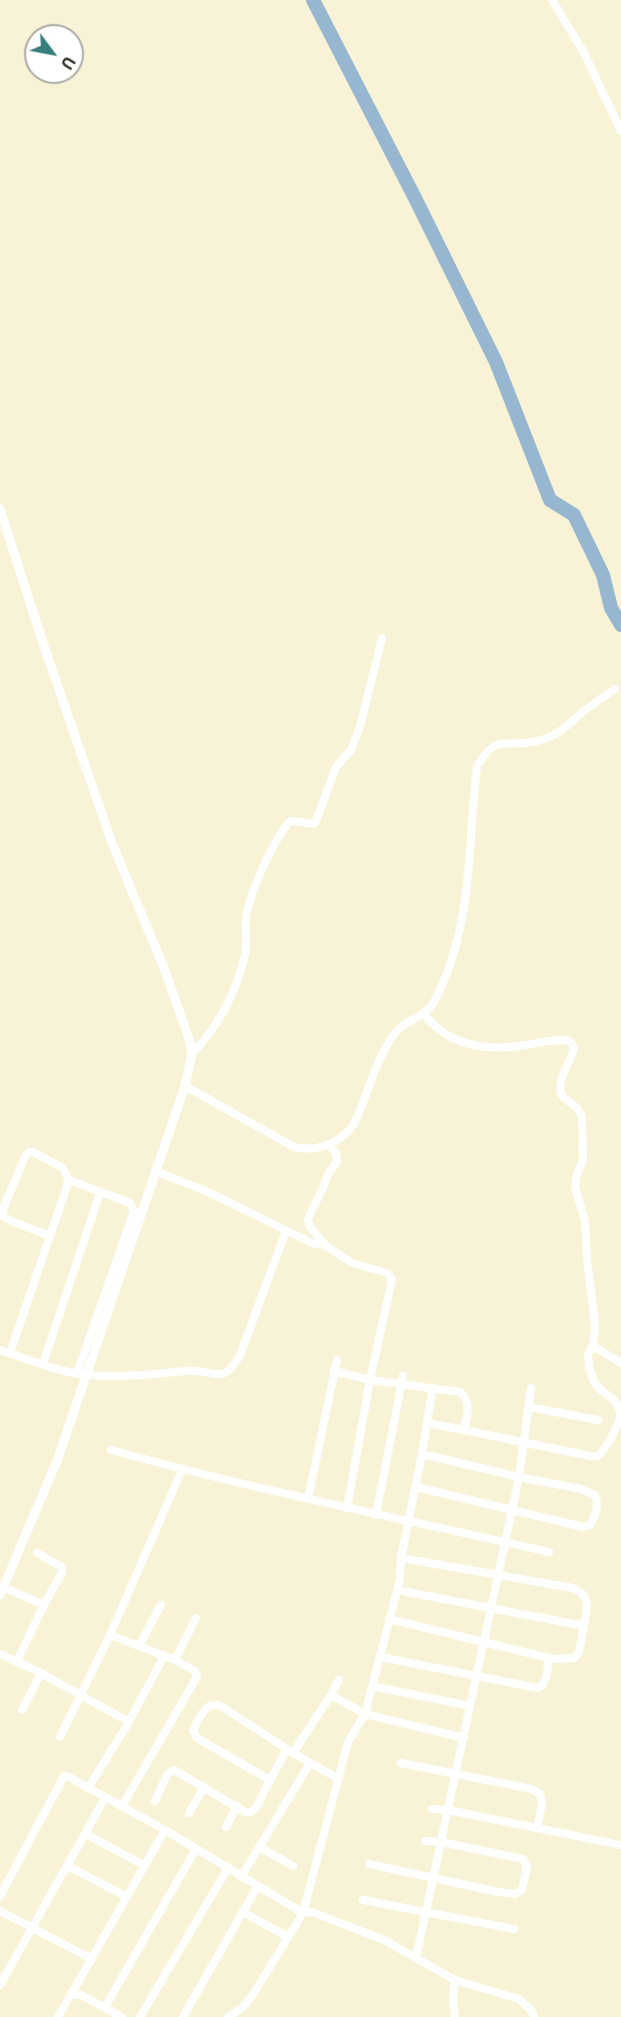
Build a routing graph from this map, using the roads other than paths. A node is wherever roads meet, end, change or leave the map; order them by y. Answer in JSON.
{"nodes":[{"id":1,"x":552,"y":0,"type":"edge"},
{"id":2,"x":621,"y":131,"type":"edge"},
{"id":3,"x":0,"y":509,"type":"edge"},
{"id":4,"x":382,"y":638,"type":"dead end"},
{"id":5,"x":615,"y":689,"type":"dead end"},
{"id":6,"x":423,"y":1014,"type":"junction"},
{"id":7,"x":192,"y":1054,"type":"junction"},
{"id":8,"x":184,"y":1086,"type":"junction"},
{"id":9,"x":329,"y":1145,"type":"junction"},
{"id":10,"x":155,"y":1171,"type":"junction"},
{"id":11,"x":69,"y":1180,"type":"junction"},
{"id":12,"x":100,"y":1193,"type":"junction"},
{"id":13,"x":286,"y":1231,"type":"junction"},
{"id":14,"x":50,"y":1236,"type":"junction"},
{"id":15,"x":325,"y":1245,"type":"junction"},
{"id":16,"x":593,"y":1346,"type":"junction"},
{"id":17,"x":0,"y":1350,"type":"edge"},
{"id":18,"x":10,"y":1353,"type":"junction"},
{"id":19,"x":337,"y":1360,"type":"dead end"},
{"id":20,"x":43,"y":1364,"type":"junction"},
{"id":21,"x":621,"y":1364,"type":"edge"},
{"id":22,"x":334,"y":1371,"type":"junction"},
{"id":23,"x":82,"y":1374,"type":"junction"},
{"id":24,"x":370,"y":1380,"type":"junction"},
{"id":25,"x":403,"y":1380,"type":"junction"},
{"id":26,"x":433,"y":1388,"type":"junction"},
{"id":27,"x":531,"y":1388,"type":"dead end"},
{"id":28,"x":529,"y":1407,"type":"junction"},
{"id":29,"x":598,"y":1420,"type":"dead end"},
{"id":30,"x":427,"y":1423,"type":"junction"},
{"id":31,"x":464,"y":1430,"type":"junction"},
{"id":32,"x":524,"y":1442,"type":"junction"},
{"id":33,"x":111,"y":1450,"type":"dead end"},
{"id":34,"x":422,"y":1454,"type":"junction"},
{"id":35,"x":182,"y":1470,"type":"junction"},
{"id":36,"x":519,"y":1477,"type":"junction"},
{"id":37,"x":416,"y":1487,"type":"junction"},
{"id":38,"x":308,"y":1499,"type":"junction"},
{"id":39,"x":347,"y":1508,"type":"junction"},
{"id":40,"x":512,"y":1510,"type":"junction"},
{"id":41,"x":376,"y":1515,"type":"junction"},
{"id":42,"x":408,"y":1521,"type":"junction"},
{"id":43,"x":505,"y":1542,"type":"junction"},
{"id":44,"x":549,"y":1552,"type":"dead end"},
{"id":45,"x":37,"y":1553,"type":"dead end"},
{"id":46,"x":401,"y":1557,"type":"junction"},
{"id":47,"x":498,"y":1575,"type":"junction"},
{"id":48,"x":397,"y":1590,"type":"junction"},
{"id":49,"x":2,"y":1591,"type":"edge"},
{"id":50,"x":44,"y":1605,"type":"junction"},
{"id":51,"x":161,"y":1605,"type":"dead end"},
{"id":52,"x":491,"y":1609,"type":"junction"},
{"id":53,"x":196,"y":1618,"type":"dead end"},
{"id":54,"x":389,"y":1619,"type":"junction"},
{"id":55,"x":584,"y":1626,"type":"junction"},
{"id":56,"x":110,"y":1635,"type":"junction"},
{"id":57,"x":484,"y":1642,"type":"junction"},
{"id":58,"x":140,"y":1646,"type":"junction"},
{"id":59,"x":0,"y":1654,"type":"edge"},
{"id":60,"x":164,"y":1656,"type":"junction"},
{"id":61,"x":380,"y":1658,"type":"junction"},
{"id":62,"x":549,"y":1658,"type":"junction"},
{"id":63,"x":175,"y":1660,"type":"junction"},
{"id":64,"x":17,"y":1661,"type":"junction"},
{"id":65,"x":41,"y":1672,"type":"junction"},
{"id":66,"x":477,"y":1677,"type":"junction"},
{"id":67,"x":339,"y":1680,"type":"dead end"},
{"id":68,"x":372,"y":1686,"type":"junction"},
{"id":69,"x":81,"y":1694,"type":"junction"},
{"id":70,"x":331,"y":1695,"type":"junction"},
{"id":71,"x":470,"y":1706,"type":"junction"},
{"id":72,"x":22,"y":1710,"type":"dead end"},
{"id":73,"x":365,"y":1714,"type":"junction"},
{"id":74,"x":129,"y":1722,"type":"junction"},
{"id":75,"x":60,"y":1737,"type":"dead end"},
{"id":76,"x":464,"y":1738,"type":"junction"},
{"id":77,"x":290,"y":1751,"type":"junction"},
{"id":78,"x":310,"y":1763,"type":"junction"},
{"id":79,"x":401,"y":1763,"type":"dead end"},
{"id":80,"x":456,"y":1775,"type":"junction"},
{"id":81,"x":337,"y":1778,"type":"junction"},
{"id":82,"x":270,"y":1780,"type":"junction"},
{"id":83,"x":204,"y":1787,"type":"junction"},
{"id":84,"x":88,"y":1788,"type":"junction"},
{"id":85,"x":105,"y":1798,"type":"junction"},
{"id":86,"x":155,"y":1801,"type":"dead end"},
{"id":87,"x":122,"y":1806,"type":"junction"},
{"id":88,"x":237,"y":1806,"type":"junction"},
{"id":89,"x":432,"y":1809,"type":"dead end"},
{"id":90,"x":448,"y":1810,"type":"junction"},
{"id":91,"x":189,"y":1813,"type":"dead end"},
{"id":92,"x":226,"y":1827,"type":"dead end"},
{"id":93,"x":537,"y":1828,"type":"junction"},
{"id":94,"x":165,"y":1830,"type":"junction"},
{"id":95,"x":86,"y":1834,"type":"junction"},
{"id":96,"x":425,"y":1841,"type":"dead end"},
{"id":97,"x":441,"y":1842,"type":"junction"},
{"id":98,"x":621,"y":1845,"type":"edge"},
{"id":99,"x":260,"y":1847,"type":"junction"},
{"id":100,"x":196,"y":1849,"type":"junction"},
{"id":101,"x":369,"y":1864,"type":"dead end"},
{"id":102,"x":68,"y":1866,"type":"junction"},
{"id":103,"x":145,"y":1866,"type":"junction"},
{"id":104,"x":293,"y":1866,"type":"dead end"},
{"id":105,"x":228,"y":1868,"type":"junction"},
{"id":106,"x":241,"y":1877,"type":"junction"},
{"id":107,"x":433,"y":1879,"type":"junction"},
{"id":108,"x":257,"y":1887,"type":"junction"},
{"id":109,"x":0,"y":1896,"type":"edge"},
{"id":110,"x":127,"y":1897,"type":"junction"},
{"id":111,"x":363,"y":1900,"type":"dead end"},
{"id":112,"x":0,"y":1911,"type":"edge"},
{"id":113,"x":243,"y":1912,"type":"junction"},
{"id":114,"x":426,"y":1912,"type":"junction"},
{"id":115,"x":303,"y":1913,"type":"junction"},
{"id":116,"x":33,"y":1929,"type":"junction"},
{"id":117,"x":514,"y":1929,"type":"dead end"},
{"id":118,"x":288,"y":1937,"type":"junction"},
{"id":119,"x":416,"y":1958,"type":"junction"},
{"id":120,"x":92,"y":1959,"type":"junction"},
{"id":121,"x":455,"y":1980,"type":"junction"},
{"id":122,"x":0,"y":1986,"type":"edge"},
{"id":123,"x":72,"y":1995,"type":"junction"},
{"id":124,"x":105,"y":2007,"type":"junction"},
{"id":125,"x":58,"y":2017,"type":"edge"},
{"id":126,"x":122,"y":2017,"type":"edge"},
{"id":127,"x":140,"y":2017,"type":"edge"},
{"id":128,"x":183,"y":2017,"type":"edge"},
{"id":129,"x":228,"y":2017,"type":"edge"},
{"id":130,"x":455,"y":2017,"type":"edge"},
{"id":131,"x":534,"y":2017,"type":"edge"}],
"edges":[{"from":1,"to":2,"type":"street"},
{"from":3,"to":7,"type":"street"},
{"from":4,"to":7,"type":"street"},
{"from":5,"to":6,"type":"street"},
{"from":6,"to":9,"type":"street"},
{"from":6,"to":16,"type":"street"},
{"from":7,"to":8,"type":"street"},
{"from":8,"to":9,"type":"street"},
{"from":8,"to":10,"type":"street"},
{"from":9,"to":15,"type":"street"},
{"from":10,"to":13,"type":"street"},
{"from":10,"to":23,"type":"street"},
{"from":11,"to":12,"type":"street"},
{"from":11,"to":14,"type":"street"},
{"from":11,"to":14,"type":"street"},
{"from":12,"to":20,"type":"street"},
{"from":12,"to":23,"type":"street"},
{"from":13,"to":15,"type":"street"},
{"from":13,"to":23,"type":"street"},
{"from":14,"to":18,"type":"street"},
{"from":15,"to":24,"type":"street"},
{"from":16,"to":21,"type":"street"},
{"from":16,"to":32,"type":"street"},
{"from":17,"to":18,"type":"street"},
{"from":18,"to":20,"type":"street"},
{"from":19,"to":22,"type":"street"},
{"from":20,"to":23,"type":"street"},
{"from":22,"to":24,"type":"street"},
{"from":22,"to":38,"type":"street"},
{"from":23,"to":49,"type":"street"},
{"from":24,"to":25,"type":"street"},
{"from":24,"to":39,"type":"street"},
{"from":25,"to":26,"type":"street"},
{"from":25,"to":41,"type":"street"},
{"from":26,"to":30,"type":"street"},
{"from":26,"to":31,"type":"street"},
{"from":27,"to":28,"type":"street"},
{"from":28,"to":29,"type":"street"},
{"from":28,"to":32,"type":"street"},
{"from":30,"to":31,"type":"street"},
{"from":30,"to":34,"type":"street"},
{"from":31,"to":32,"type":"street"},
{"from":32,"to":36,"type":"street"},
{"from":33,"to":35,"type":"street"},
{"from":34,"to":36,"type":"street"},
{"from":34,"to":37,"type":"street"},
{"from":35,"to":38,"type":"street"},
{"from":35,"to":56,"type":"street"},
{"from":36,"to":40,"type":"street"},
{"from":36,"to":40,"type":"street"},
{"from":37,"to":40,"type":"street"},
{"from":37,"to":42,"type":"street"},
{"from":38,"to":39,"type":"street"},
{"from":39,"to":41,"type":"street"},
{"from":40,"to":43,"type":"street"},
{"from":41,"to":42,"type":"street"},
{"from":42,"to":43,"type":"street"},
{"from":42,"to":46,"type":"street"},
{"from":43,"to":44,"type":"street"},
{"from":43,"to":47,"type":"street"},
{"from":45,"to":50,"type":"street"},
{"from":46,"to":47,"type":"street"},
{"from":46,"to":48,"type":"street"},
{"from":47,"to":52,"type":"street"},
{"from":47,"to":55,"type":"street"},
{"from":48,"to":52,"type":"street"},
{"from":48,"to":54,"type":"street"},
{"from":49,"to":50,"type":"street"},
{"from":50,"to":64,"type":"street"},
{"from":51,"to":58,"type":"street"},
{"from":52,"to":55,"type":"street"},
{"from":52,"to":57,"type":"street"},
{"from":53,"to":63,"type":"street"},
{"from":54,"to":57,"type":"street"},
{"from":54,"to":61,"type":"street"},
{"from":55,"to":62,"type":"street"},
{"from":56,"to":58,"type":"street"},
{"from":56,"to":69,"type":"street"},
{"from":57,"to":62,"type":"street"},
{"from":57,"to":66,"type":"street"},
{"from":58,"to":60,"type":"street"},
{"from":59,"to":64,"type":"street"},
{"from":60,"to":63,"type":"street"},
{"from":60,"to":74,"type":"street"},
{"from":61,"to":66,"type":"street"},
{"from":61,"to":68,"type":"street"},
{"from":62,"to":66,"type":"street"},
{"from":63,"to":87,"type":"street"},
{"from":64,"to":65,"type":"street"},
{"from":65,"to":69,"type":"street"},
{"from":65,"to":72,"type":"street"},
{"from":66,"to":71,"type":"street"},
{"from":67,"to":70,"type":"street"},
{"from":68,"to":71,"type":"street"},
{"from":68,"to":73,"type":"street"},
{"from":69,"to":74,"type":"street"},
{"from":69,"to":75,"type":"street"},
{"from":70,"to":73,"type":"street"},
{"from":70,"to":77,"type":"street"},
{"from":71,"to":76,"type":"street"},
{"from":73,"to":76,"type":"street"},
{"from":73,"to":81,"type":"street"},
{"from":74,"to":84,"type":"street"},
{"from":76,"to":80,"type":"street"},
{"from":77,"to":78,"type":"street"},
{"from":77,"to":82,"type":"street"},
{"from":77,"to":82,"type":"street"},
{"from":78,"to":81,"type":"street"},
{"from":78,"to":99,"type":"street"},
{"from":79,"to":80,"type":"street"},
{"from":80,"to":90,"type":"street"},
{"from":80,"to":93,"type":"street"},
{"from":81,"to":115,"type":"street"},
{"from":82,"to":88,"type":"street"},
{"from":83,"to":86,"type":"street"},
{"from":83,"to":88,"type":"street"},
{"from":83,"to":91,"type":"street"},
{"from":84,"to":85,"type":"street"},
{"from":84,"to":109,"type":"street"},
{"from":85,"to":87,"type":"street"},
{"from":85,"to":95,"type":"street"},
{"from":87,"to":94,"type":"street"},
{"from":88,"to":92,"type":"street"},
{"from":89,"to":90,"type":"street"},
{"from":90,"to":93,"type":"street"},
{"from":90,"to":97,"type":"street"},
{"from":93,"to":98,"type":"street"},
{"from":94,"to":100,"type":"street"},
{"from":94,"to":103,"type":"street"},
{"from":95,"to":102,"type":"street"},
{"from":95,"to":103,"type":"street"},
{"from":96,"to":97,"type":"street"},
{"from":97,"to":107,"type":"street"},
{"from":97,"to":107,"type":"street"},
{"from":99,"to":104,"type":"street"},
{"from":99,"to":106,"type":"street"},
{"from":100,"to":105,"type":"street"},
{"from":100,"to":124,"type":"street"},
{"from":101,"to":107,"type":"street"},
{"from":102,"to":110,"type":"street"},
{"from":102,"to":116,"type":"street"},
{"from":103,"to":110,"type":"street"},
{"from":105,"to":106,"type":"street"},
{"from":105,"to":127,"type":"street"},
{"from":106,"to":108,"type":"street"},
{"from":107,"to":114,"type":"street"},
{"from":108,"to":113,"type":"street"},
{"from":108,"to":115,"type":"street"},
{"from":110,"to":120,"type":"street"},
{"from":111,"to":114,"type":"street"},
{"from":112,"to":116,"type":"street"},
{"from":113,"to":118,"type":"street"},
{"from":113,"to":128,"type":"street"},
{"from":114,"to":117,"type":"street"},
{"from":114,"to":119,"type":"street"},
{"from":115,"to":118,"type":"street"},
{"from":115,"to":119,"type":"street"},
{"from":116,"to":120,"type":"street"},
{"from":116,"to":122,"type":"street"},
{"from":118,"to":129,"type":"street"},
{"from":119,"to":121,"type":"street"},
{"from":120,"to":123,"type":"street"},
{"from":121,"to":130,"type":"street"},
{"from":121,"to":131,"type":"street"},
{"from":123,"to":124,"type":"street"},
{"from":123,"to":125,"type":"street"},
{"from":124,"to":126,"type":"street"}]}
